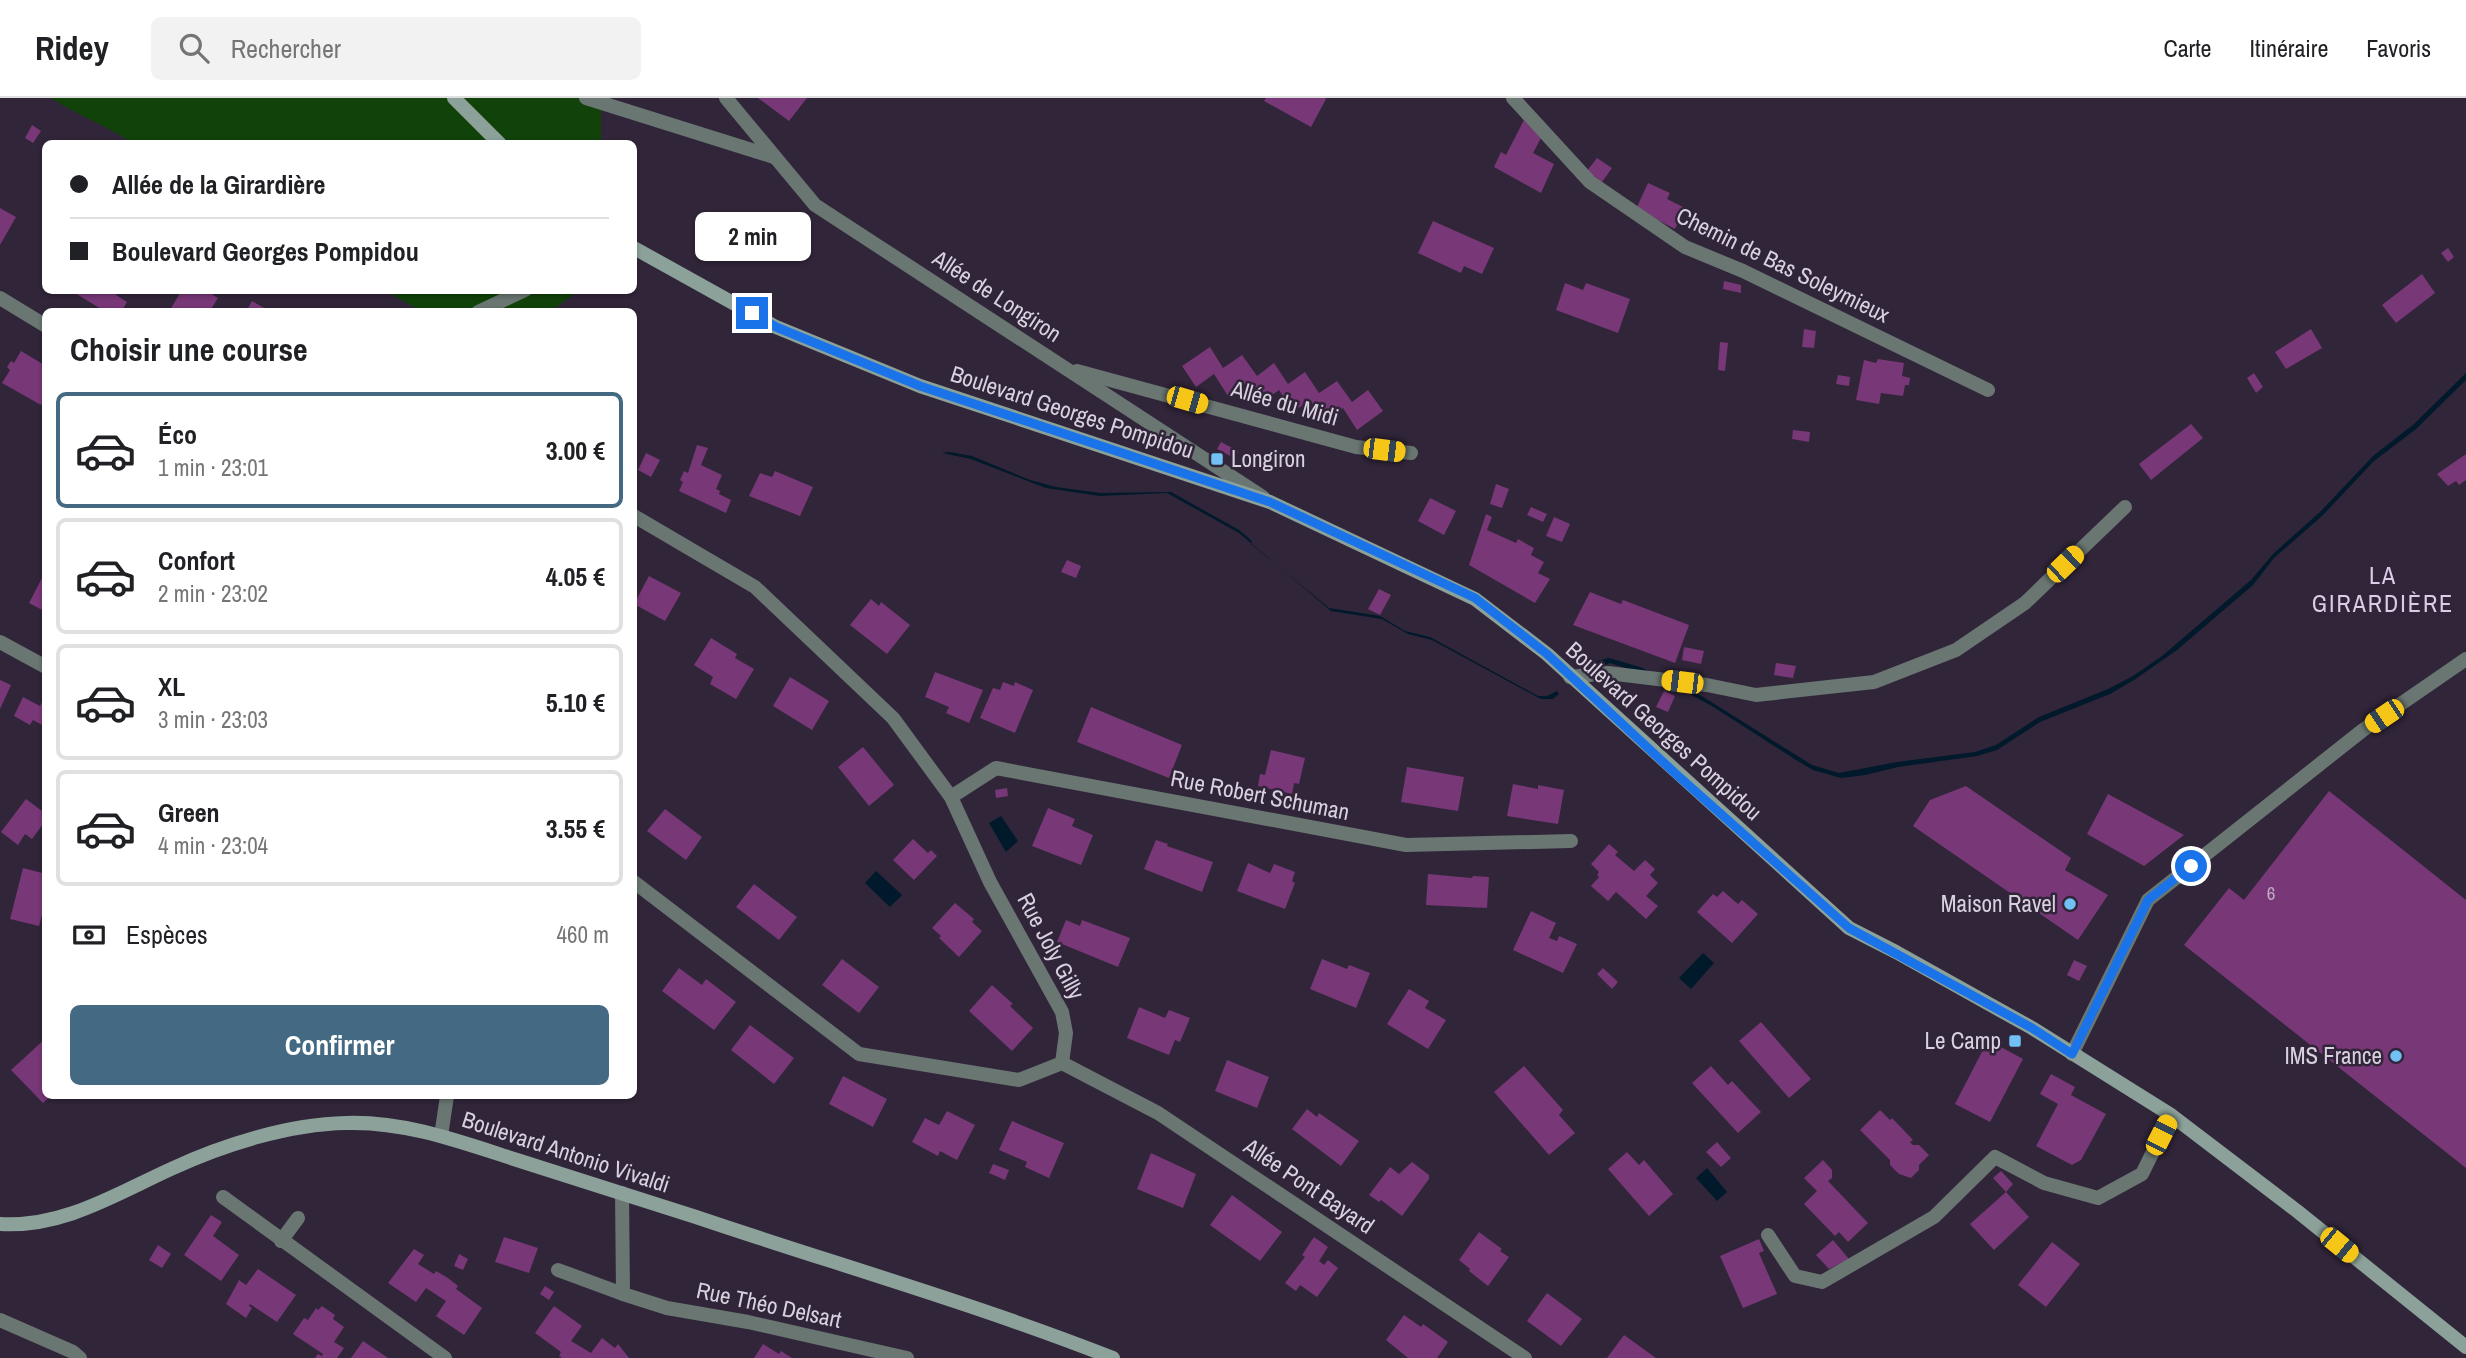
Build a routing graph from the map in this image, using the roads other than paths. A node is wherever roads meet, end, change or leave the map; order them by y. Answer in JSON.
{"nodes":[{"id":1,"x":454,"y":98,"type":"edge"},
{"id":2,"x":586,"y":98,"type":"edge"},
{"id":3,"x":726,"y":98,"type":"edge"},
{"id":4,"x":1513,"y":98,"type":"edge"},
{"id":5,"x":496,"y":140,"type":"edge"},
{"id":6,"x":775,"y":157,"type":"junction"},
{"id":7,"x":637,"y":250,"type":"edge"},
{"id":8,"x":516,"y":294,"type":"edge"},
{"id":9,"x":0,"y":298,"type":"edge"},
{"id":10,"x":487,"y":308,"type":"edge"},
{"id":11,"x":42,"y":324,"type":"edge"},
{"id":12,"x":1066,"y":368,"type":"junction"},
{"id":13,"x":1988,"y":390,"type":"dead end"},
{"id":14,"x":1411,"y":453,"type":"dead end"},
{"id":15,"x":1270,"y":502,"type":"junction"},
{"id":16,"x":2126,"y":507,"type":"dead end"},
{"id":17,"x":637,"y":518,"type":"edge"},
{"id":18,"x":0,"y":642,"type":"edge"},
{"id":19,"x":2466,"y":659,"type":"edge"},
{"id":20,"x":42,"y":665,"type":"edge"},
{"id":21,"x":1570,"y":677,"type":"junction"},
{"id":22,"x":951,"y":797,"type":"junction"},
{"id":23,"x":1571,"y":841,"type":"dead end"},
{"id":24,"x":637,"y":884,"type":"edge"},
{"id":25,"x":2072,"y":1054,"type":"junction"},
{"id":26,"x":1062,"y":1063,"type":"junction"},
{"id":27,"x":447,"y":1099,"type":"edge"},
{"id":28,"x":2171,"y":1115,"type":"junction"},
{"id":29,"x":441,"y":1136,"type":"junction"},
{"id":30,"x":622,"y":1193,"type":"junction"},
{"id":31,"x":223,"y":1197,"type":"dead end"},
{"id":32,"x":298,"y":1218,"type":"dead end"},
{"id":33,"x":0,"y":1224,"type":"edge"},
{"id":34,"x":1768,"y":1235,"type":"dead end"},
{"id":35,"x":281,"y":1241,"type":"junction"},
{"id":36,"x":558,"y":1270,"type":"dead end"},
{"id":37,"x":623,"y":1294,"type":"junction"},
{"id":38,"x":0,"y":1320,"type":"edge"},
{"id":39,"x":2466,"y":1347,"type":"edge"},
{"id":40,"x":80,"y":1358,"type":"edge"},
{"id":41,"x":445,"y":1358,"type":"edge"},
{"id":42,"x":907,"y":1358,"type":"edge"},
{"id":43,"x":1112,"y":1358,"type":"edge"},
{"id":44,"x":1524,"y":1358,"type":"edge"}],
"edges":[{"from":1,"to":5,"type":"main road"},
{"from":2,"to":6,"type":"street"},
{"from":3,"to":6,"type":"street","name":"Allée de Longiron"},
{"from":4,"to":13,"type":"street","name":"Chemin de Bas Soleymieux"},
{"from":6,"to":12,"type":"street","name":"Allée de Longiron"},
{"from":7,"to":15,"type":"main road","name":"Boulevard Georges Pompidou"},
{"from":8,"to":10,"type":"street"},
{"from":9,"to":11,"type":"street"},
{"from":12,"to":14,"type":"street","name":"Allée du Midi"},
{"from":12,"to":15,"type":"street","name":"Allée de Longiron"},
{"from":15,"to":21,"type":"main road","name":"Boulevard Georges Pompidou"},
{"from":16,"to":21,"type":"street"},
{"from":17,"to":22,"type":"street","name":"Rue Joly Gilly"},
{"from":18,"to":20,"type":"street"},
{"from":19,"to":25,"type":"street"},
{"from":21,"to":25,"type":"main road","name":"Boulevard Georges Pompidou"},
{"from":22,"to":23,"type":"street","name":"Rue Robert Schuman"},
{"from":22,"to":26,"type":"street","name":"Rue Joly Gilly"},
{"from":24,"to":26,"type":"street"},
{"from":25,"to":28,"type":"main road","name":"Boulevard Georges Pompidou"},
{"from":26,"to":44,"type":"street","name":"Allée Pont Bayard"},
{"from":27,"to":29,"type":"street"},
{"from":28,"to":34,"type":"street"},
{"from":28,"to":39,"type":"main road","name":"Boulevard Georges Pompidou"},
{"from":29,"to":30,"type":"main road","name":"Boulevard Antonio Vivaldi"},
{"from":29,"to":33,"type":"main road","name":"Boulevard Antonio Vivaldi"},
{"from":30,"to":37,"type":"street"},
{"from":30,"to":43,"type":"main road","name":"Boulevard Antonio Vivaldi"},
{"from":31,"to":35,"type":"street"},
{"from":32,"to":35,"type":"street"},
{"from":35,"to":41,"type":"street"},
{"from":36,"to":37,"type":"street","name":"Rue Théo Delsart"},
{"from":37,"to":42,"type":"street","name":"Rue Théo Delsart"},
{"from":38,"to":40,"type":"street"}]}
